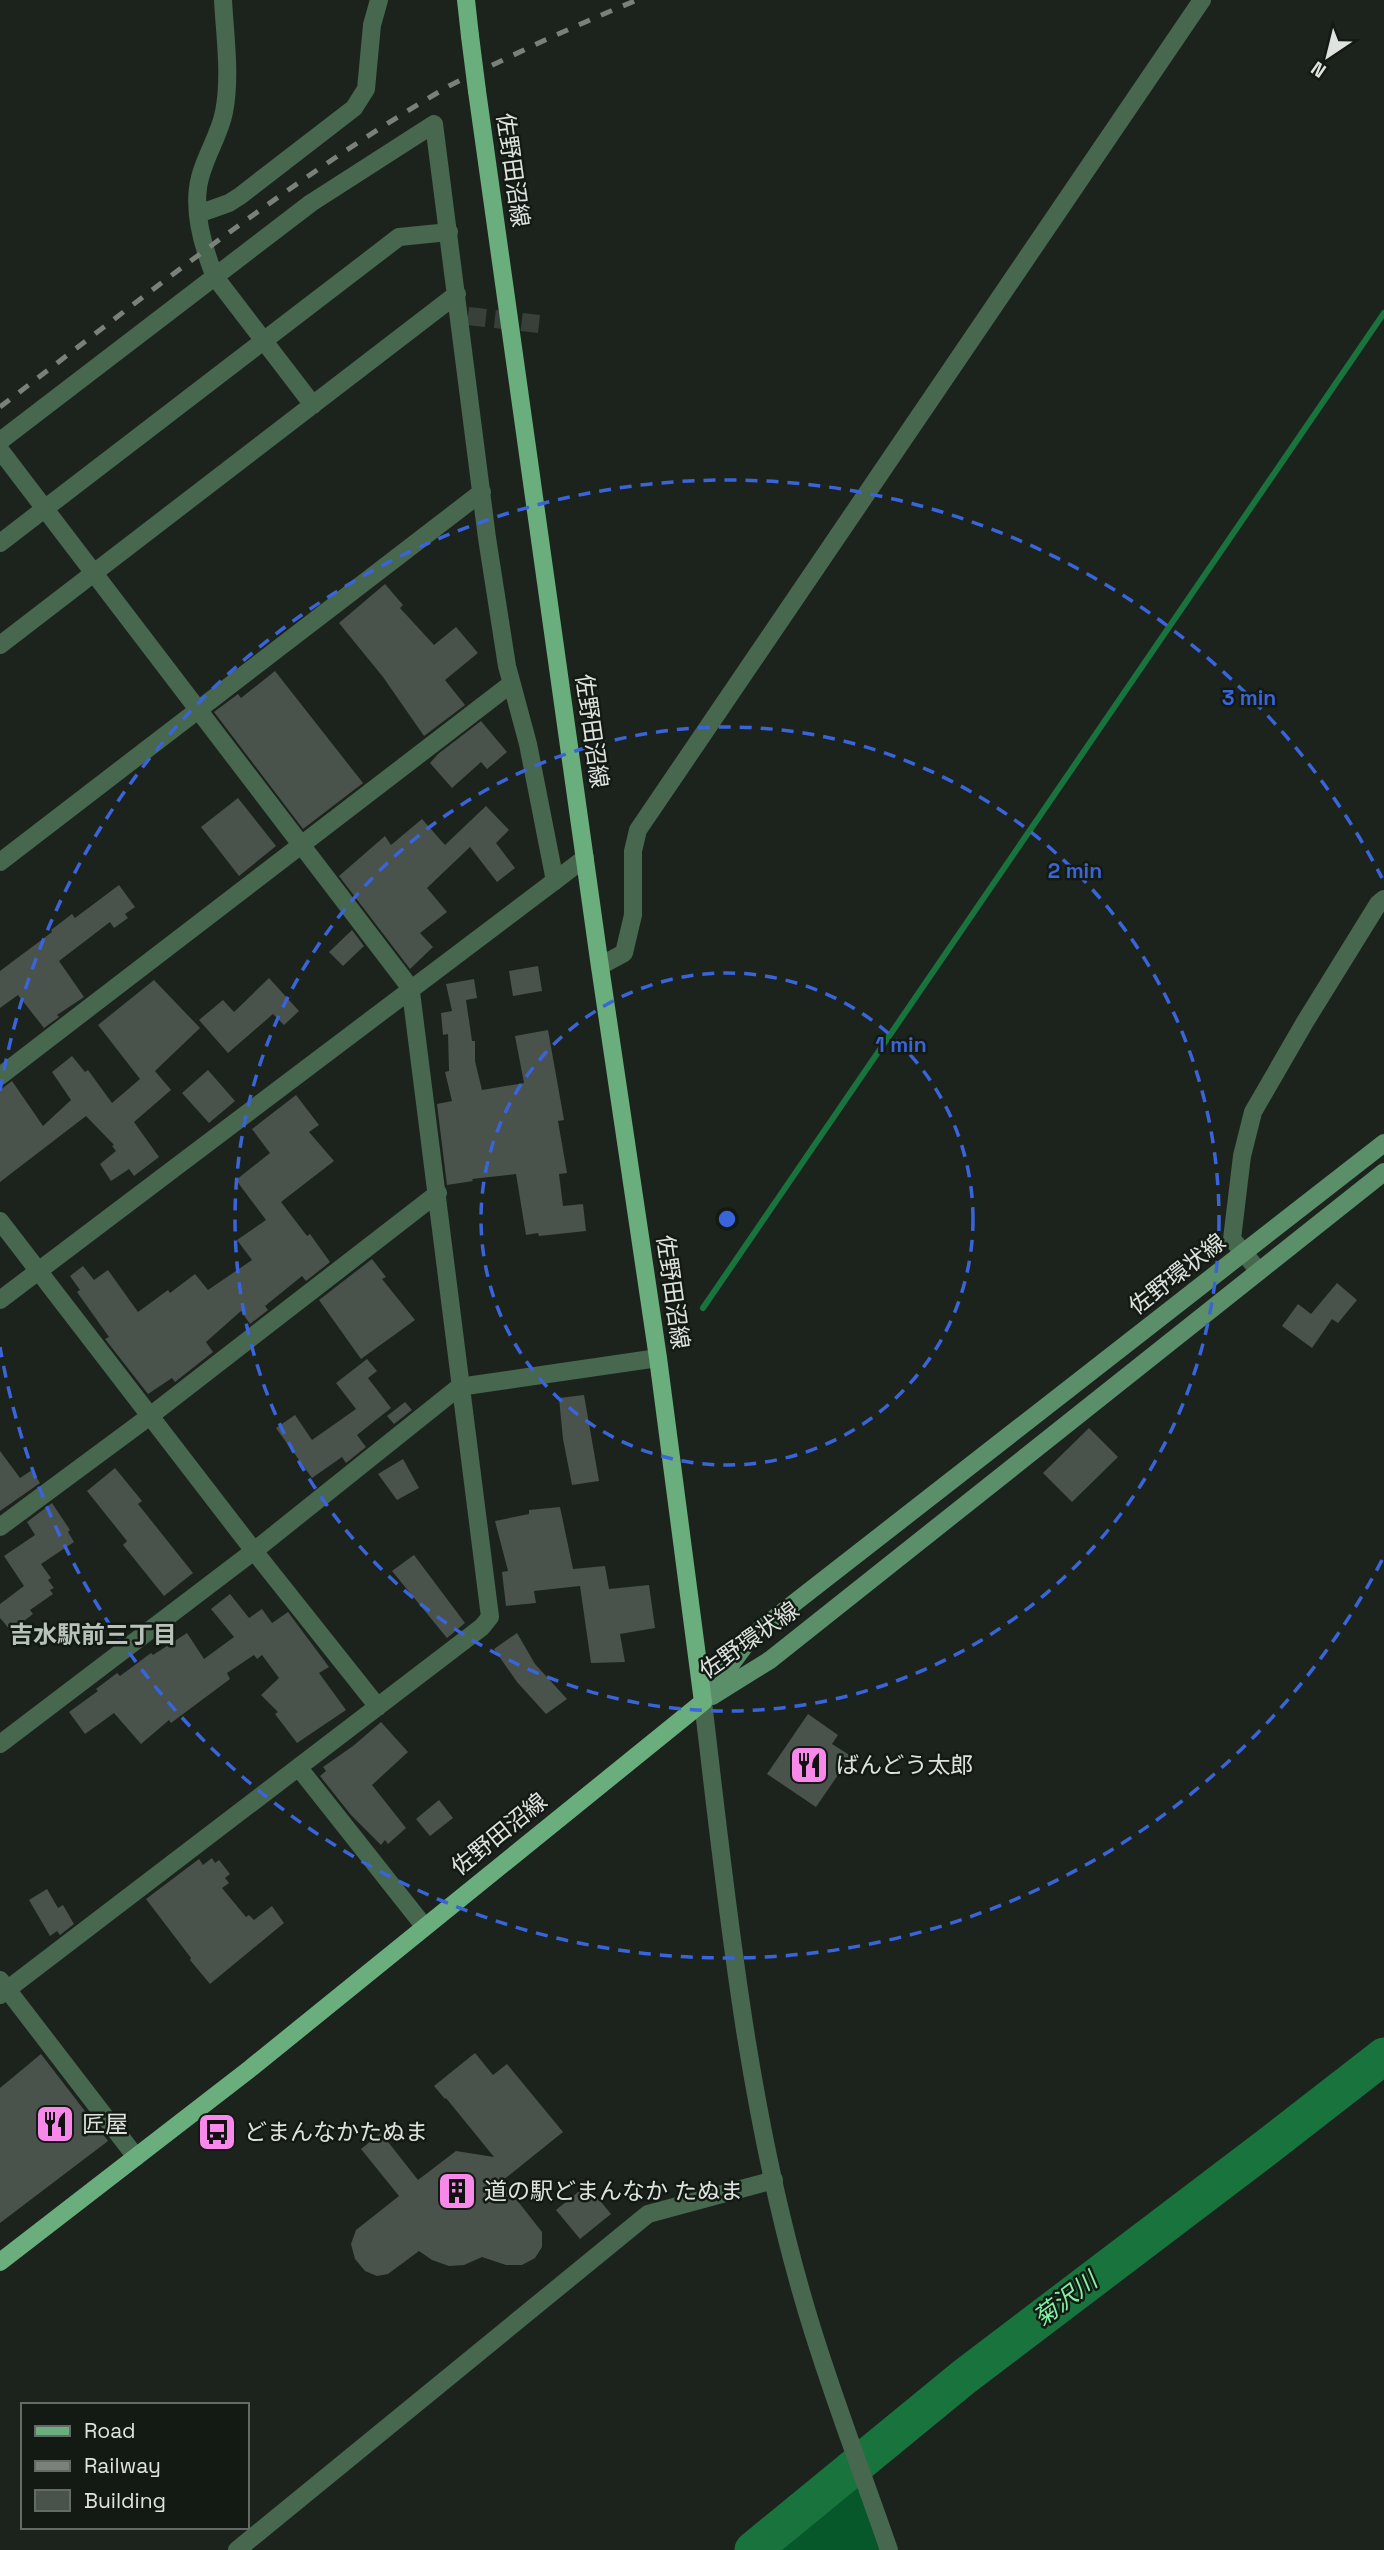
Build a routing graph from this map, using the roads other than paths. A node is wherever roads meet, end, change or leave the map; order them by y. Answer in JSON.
{"nodes":[{"id":1,"x":223,"y":0,"type":"edge"},
{"id":2,"x":379,"y":0,"type":"edge"},
{"id":3,"x":466,"y":0,"type":"edge"},
{"id":4,"x":1202,"y":0,"type":"edge"},
{"id":5,"x":198,"y":214,"type":"junction"},
{"id":6,"x":449,"y":232,"type":"junction"},
{"id":7,"x":215,"y":276,"type":"junction"},
{"id":8,"x":457,"y":294,"type":"junction"},
{"id":9,"x":263,"y":341,"type":"junction"},
{"id":10,"x":313,"y":405,"type":"junction"},
{"id":11,"x":0,"y":441,"type":"edge"},
{"id":12,"x":0,"y":450,"type":"edge"},
{"id":13,"x":482,"y":492,"type":"junction"},
{"id":14,"x":45,"y":509,"type":"junction"},
{"id":15,"x":0,"y":543,"type":"edge"},
{"id":16,"x":94,"y":573,"type":"junction"},
{"id":17,"x":0,"y":645,"type":"edge"},
{"id":18,"x":511,"y":684,"type":"junction"},
{"id":19,"x":198,"y":710,"type":"junction"},
{"id":20,"x":301,"y":845,"type":"junction"},
{"id":21,"x":585,"y":858,"type":"junction"},
{"id":22,"x":0,"y":862,"type":"edge"},
{"id":23,"x":555,"y":881,"type":"junction"},
{"id":24,"x":1384,"y":900,"type":"edge"},
{"id":25,"x":600,"y":966,"type":"junction"},
{"id":26,"x":412,"y":991,"type":"junction"},
{"id":27,"x":0,"y":1076,"type":"edge"},
{"id":28,"x":1384,"y":1143,"type":"edge"},
{"id":29,"x":1384,"y":1172,"type":"edge"},
{"id":30,"x":438,"y":1193,"type":"junction"},
{"id":31,"x":0,"y":1221,"type":"edge"},
{"id":32,"x":1244,"y":1253,"type":"junction"},
{"id":33,"x":38,"y":1271,"type":"junction"},
{"id":34,"x":1259,"y":1271,"type":"junction"},
{"id":35,"x":0,"y":1300,"type":"edge"},
{"id":36,"x":658,"y":1358,"type":"junction"},
{"id":37,"x":459,"y":1387,"type":"junction"},
{"id":38,"x":150,"y":1416,"type":"junction"},
{"id":39,"x":0,"y":1527,"type":"edge"},
{"id":40,"x":254,"y":1551,"type":"junction"},
{"id":41,"x":703,"y":1702,"type":"junction"},
{"id":42,"x":378,"y":1707,"type":"junction"},
{"id":43,"x":0,"y":1744,"type":"edge"},
{"id":44,"x":299,"y":1768,"type":"junction"},
{"id":45,"x":424,"y":1926,"type":"junction"},
{"id":46,"x":3,"y":1988,"type":"edge"},
{"id":47,"x":136,"y":2157,"type":"junction"},
{"id":48,"x":774,"y":2180,"type":"junction"},
{"id":49,"x":0,"y":2262,"type":"edge"},
{"id":50,"x":237,"y":2550,"type":"edge"},
{"id":51,"x":889,"y":2550,"type":"edge"}],
"edges":[{"from":1,"to":5,"type":"street"},
{"from":2,"to":5,"type":"street"},
{"from":3,"to":21,"type":"main road","name":"佐野田沼線","bridge":true},
{"from":4,"to":25,"type":"street"},
{"from":5,"to":7,"type":"street"},
{"from":6,"to":7,"type":"street"},
{"from":6,"to":8,"type":"street"},
{"from":6,"to":9,"type":"street"},
{"from":7,"to":9,"type":"street"},
{"from":7,"to":11,"type":"street"},
{"from":8,"to":10,"type":"street"},
{"from":8,"to":13,"type":"street"},
{"from":9,"to":10,"type":"street"},
{"from":9,"to":14,"type":"street"},
{"from":10,"to":16,"type":"street"},
{"from":12,"to":14,"type":"street"},
{"from":13,"to":18,"type":"street"},
{"from":13,"to":19,"type":"street"},
{"from":14,"to":15,"type":"street"},
{"from":14,"to":16,"type":"street"},
{"from":16,"to":17,"type":"street"},
{"from":16,"to":19,"type":"street"},
{"from":18,"to":20,"type":"street"},
{"from":18,"to":23,"type":"street"},
{"from":19,"to":20,"type":"street"},
{"from":19,"to":22,"type":"street"},
{"from":20,"to":26,"type":"street"},
{"from":20,"to":27,"type":"street"},
{"from":21,"to":23,"type":"street"},
{"from":21,"to":25,"type":"main road","name":"佐野田沼線"},
{"from":23,"to":26,"type":"street"},
{"from":24,"to":32,"type":"street"},
{"from":25,"to":36,"type":"main road","name":"佐野田沼線"},
{"from":26,"to":30,"type":"street"},
{"from":26,"to":33,"type":"street"},
{"from":28,"to":32,"type":"main road","name":"佐野環状線"},
{"from":29,"to":34,"type":"main road","name":"佐野環状線"},
{"from":30,"to":37,"type":"street"},
{"from":30,"to":38,"type":"street"},
{"from":31,"to":33,"type":"street"},
{"from":32,"to":34,"type":"street"},
{"from":32,"to":41,"type":"main road","name":"佐野環状線"},
{"from":33,"to":35,"type":"street"},
{"from":33,"to":38,"type":"street"},
{"from":34,"to":41,"type":"main road","name":"佐野環状線"},
{"from":36,"to":37,"type":"street"},
{"from":36,"to":41,"type":"main road","name":"佐野田沼線"},
{"from":37,"to":40,"type":"street"},
{"from":37,"to":42,"type":"street"},
{"from":38,"to":39,"type":"street"},
{"from":38,"to":40,"type":"street"},
{"from":40,"to":42,"type":"street"},
{"from":40,"to":43,"type":"street"},
{"from":41,"to":45,"type":"main road","name":"佐野田沼線"},
{"from":41,"to":48,"type":"street"},
{"from":42,"to":44,"type":"street"},
{"from":44,"to":45,"type":"street"},
{"from":44,"to":46,"type":"street"},
{"from":45,"to":47,"type":"main road","name":"佐野田沼線"},
{"from":46,"to":47,"type":"street"},
{"from":47,"to":49,"type":"main road","name":"佐野田沼線"},
{"from":48,"to":50,"type":"street"},
{"from":48,"to":51,"type":"street"}]}
